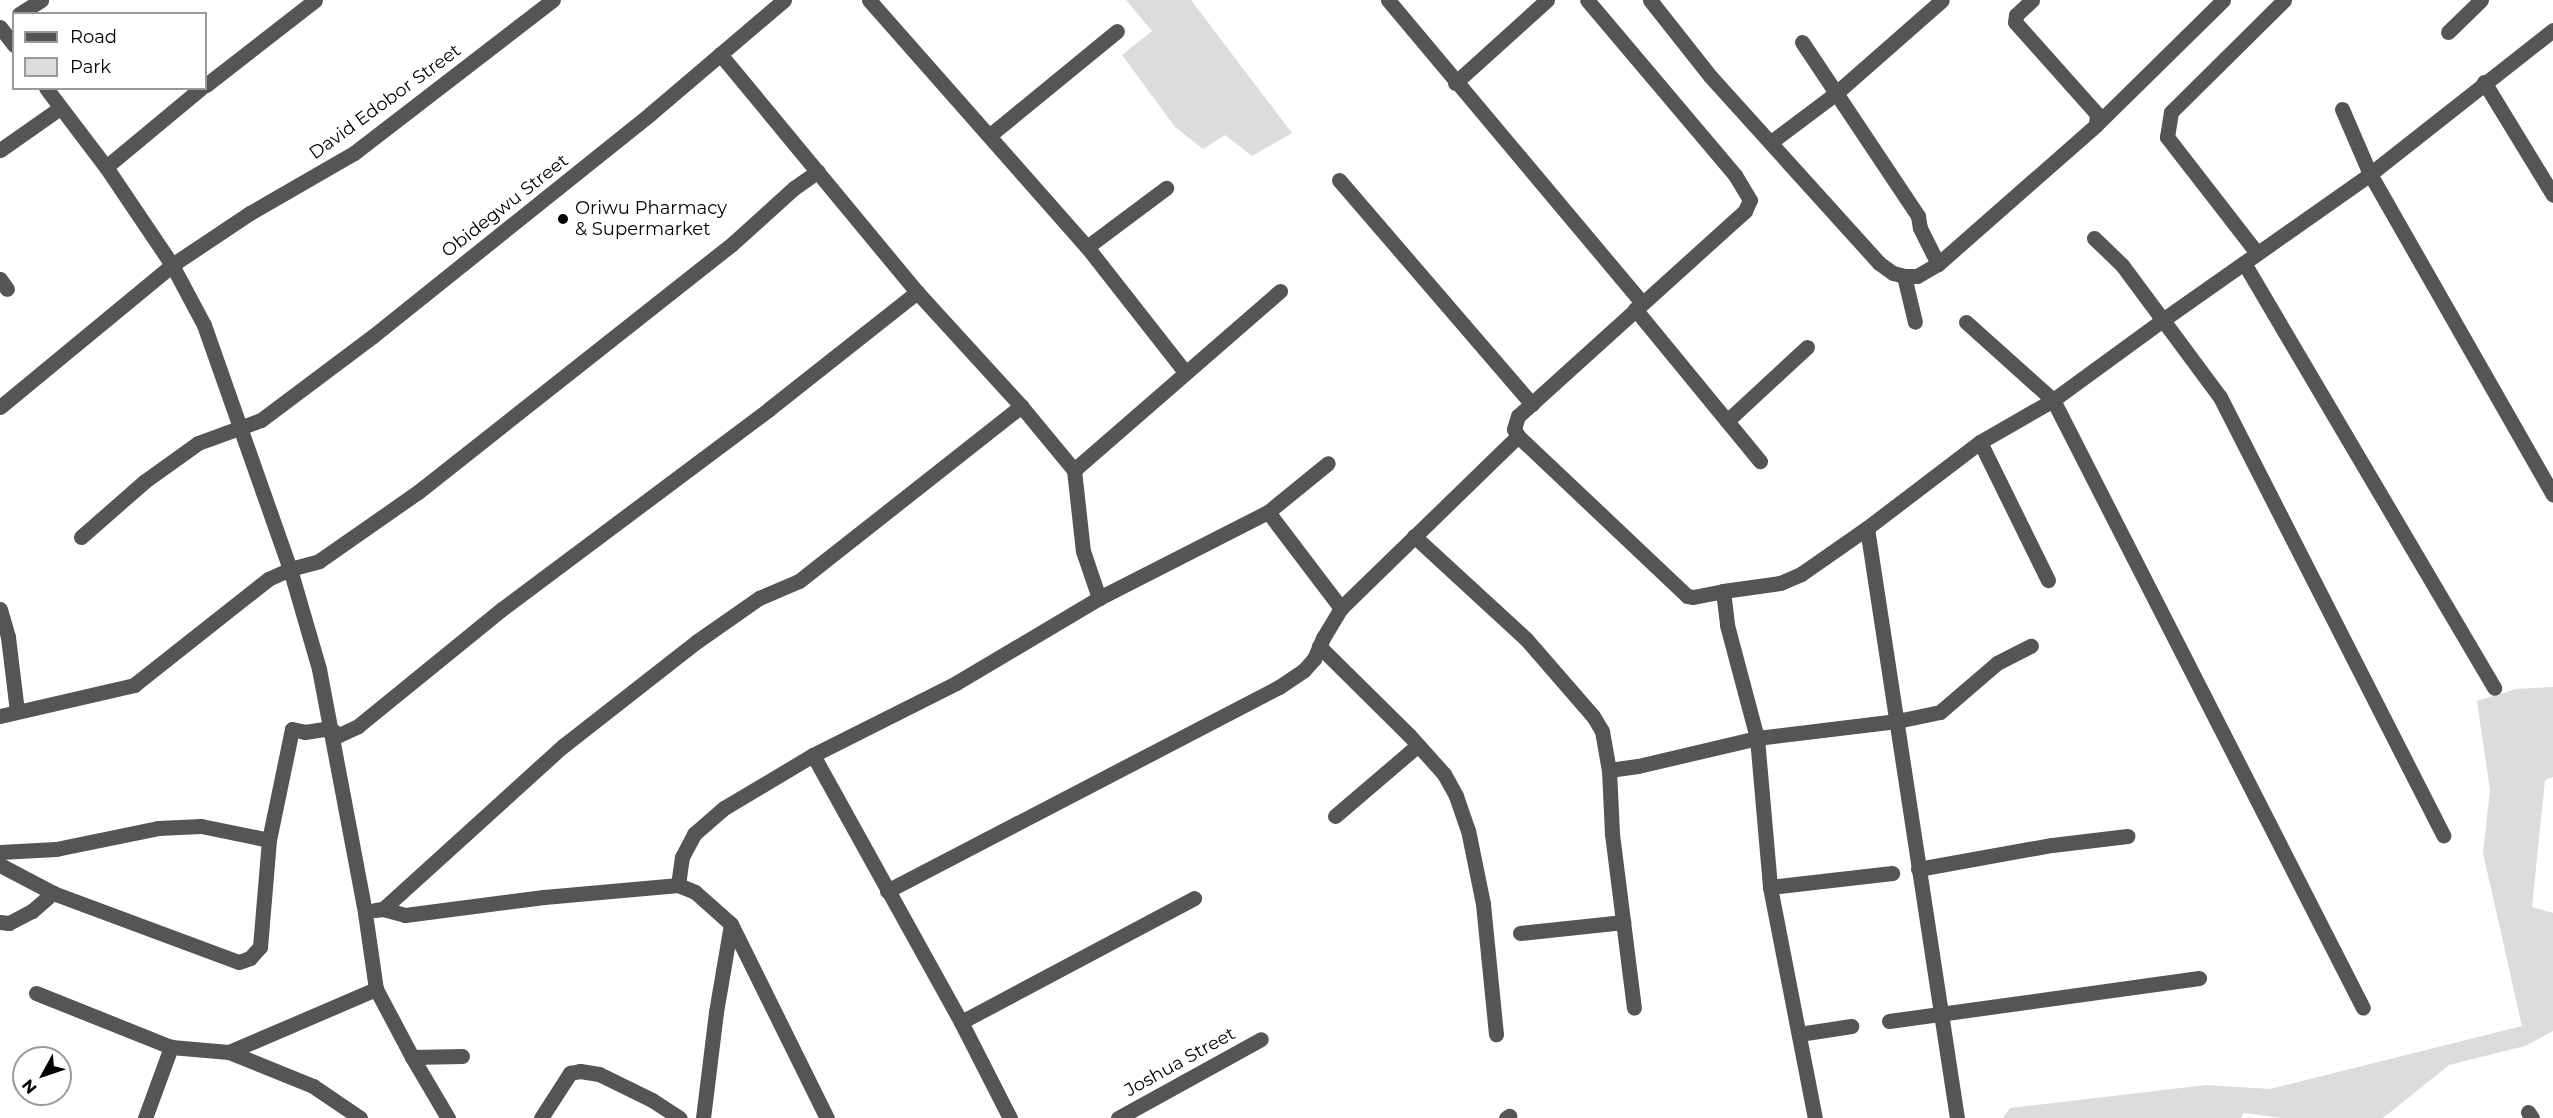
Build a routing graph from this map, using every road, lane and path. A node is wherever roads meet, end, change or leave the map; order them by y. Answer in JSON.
{"nodes":[{"id":1,"x":41,"y":0,"type":"edge"},
{"id":2,"x":315,"y":0,"type":"edge"},
{"id":3,"x":553,"y":0,"type":"edge"},
{"id":4,"x":784,"y":0,"type":"edge"},
{"id":5,"x":869,"y":0,"type":"edge"},
{"id":6,"x":1388,"y":0,"type":"edge"},
{"id":7,"x":1547,"y":0,"type":"edge"},
{"id":8,"x":1587,"y":0,"type":"edge"},
{"id":9,"x":1942,"y":0,"type":"edge"},
{"id":10,"x":2032,"y":0,"type":"edge"},
{"id":11,"x":2223,"y":0,"type":"edge"},
{"id":12,"x":2284,"y":0,"type":"edge"},
{"id":13,"x":2481,"y":0,"type":"edge"},
{"id":14,"x":1654,"y":2,"type":"edge"},
{"id":15,"x":22,"y":12,"type":"edge"},
{"id":16,"x":0,"y":26,"type":"edge"},
{"id":17,"x":2553,"y":30,"type":"edge"},
{"id":18,"x":1117,"y":31,"type":"dead end"},
{"id":19,"x":2448,"y":32,"type":"dead end"},
{"id":20,"x":12,"y":42,"type":"edge"},
{"id":21,"x":1802,"y":42,"type":"dead end"},
{"id":22,"x":720,"y":54,"type":"junction"},
{"id":23,"x":2484,"y":82,"type":"junction"},
{"id":24,"x":1455,"y":83,"type":"junction"},
{"id":25,"x":207,"y":84,"type":"edge"},
{"id":26,"x":47,"y":90,"type":"edge"},
{"id":27,"x":199,"y":90,"type":"edge"},
{"id":28,"x":1835,"y":94,"type":"junction"},
{"id":29,"x":60,"y":108,"type":"junction"},
{"id":30,"x":2342,"y":110,"type":"dead end"},
{"id":31,"x":2096,"y":126,"type":"junction"},
{"id":32,"x":990,"y":135,"type":"junction"},
{"id":33,"x":1771,"y":142,"type":"junction"},
{"id":34,"x":0,"y":150,"type":"edge"},
{"id":35,"x":106,"y":167,"type":"junction"},
{"id":36,"x":818,"y":171,"type":"junction"},
{"id":37,"x":2370,"y":174,"type":"junction"},
{"id":38,"x":1339,"y":180,"type":"dead end"},
{"id":39,"x":1166,"y":188,"type":"dead end"},
{"id":40,"x":2553,"y":195,"type":"edge"},
{"id":41,"x":2094,"y":238,"type":"dead end"},
{"id":42,"x":1087,"y":247,"type":"junction"},
{"id":43,"x":2257,"y":252,"type":"junction"},
{"id":44,"x":2244,"y":263,"type":"junction"},
{"id":45,"x":1938,"y":264,"type":"junction"},
{"id":46,"x":172,"y":265,"type":"junction"},
{"id":47,"x":1904,"y":276,"type":"junction"},
{"id":48,"x":1280,"y":291,"type":"dead end"},
{"id":49,"x":918,"y":292,"type":"junction"},
{"id":50,"x":1638,"y":306,"type":"junction"},
{"id":51,"x":2164,"y":319,"type":"junction"},
{"id":52,"x":1915,"y":322,"type":"dead end"},
{"id":53,"x":1966,"y":322,"type":"dead end"},
{"id":54,"x":1807,"y":347,"type":"dead end"},
{"id":55,"x":1185,"y":372,"type":"junction"},
{"id":56,"x":2054,"y":400,"type":"junction"},
{"id":57,"x":1532,"y":404,"type":"junction"},
{"id":58,"x":1021,"y":406,"type":"junction"},
{"id":59,"x":0,"y":407,"type":"edge"},
{"id":60,"x":1727,"y":421,"type":"junction"},
{"id":61,"x":240,"y":430,"type":"junction"},
{"id":62,"x":1518,"y":436,"type":"junction"},
{"id":63,"x":1980,"y":442,"type":"junction"},
{"id":64,"x":1760,"y":461,"type":"dead end"},
{"id":65,"x":1328,"y":463,"type":"dead end"},
{"id":66,"x":1074,"y":470,"type":"junction"},
{"id":67,"x":2553,"y":495,"type":"edge"},
{"id":68,"x":1268,"y":512,"type":"junction"},
{"id":69,"x":1867,"y":528,"type":"junction"},
{"id":70,"x":1414,"y":536,"type":"junction"},
{"id":71,"x":81,"y":537,"type":"dead end"},
{"id":72,"x":290,"y":569,"type":"junction"},
{"id":73,"x":2048,"y":580,"type":"dead end"},
{"id":74,"x":1723,"y":591,"type":"junction"},
{"id":75,"x":1099,"y":598,"type":"junction"},
{"id":76,"x":1341,"y":608,"type":"junction"},
{"id":77,"x":0,"y":609,"type":"edge"},
{"id":78,"x":1319,"y":646,"type":"junction"},
{"id":79,"x":2031,"y":646,"type":"dead end"},
{"id":80,"x":2494,"y":688,"type":"dead end"},
{"id":81,"x":17,"y":711,"type":"junction"},
{"id":82,"x":0,"y":716,"type":"edge"},
{"id":83,"x":1897,"y":721,"type":"junction"},
{"id":84,"x":329,"y":728,"type":"junction"},
{"id":85,"x":1757,"y":738,"type":"junction"},
{"id":86,"x":1418,"y":745,"type":"junction"},
{"id":87,"x":813,"y":755,"type":"junction"},
{"id":88,"x":1608,"y":770,"type":"junction"},
{"id":89,"x":1335,"y":816,"type":"dead end"},
{"id":90,"x":2443,"y":835,"type":"dead end"},
{"id":91,"x":2127,"y":836,"type":"dead end"},
{"id":92,"x":269,"y":840,"type":"junction"},
{"id":93,"x":0,"y":852,"type":"edge"},
{"id":94,"x":0,"y":865,"type":"edge"},
{"id":95,"x":1918,"y":869,"type":"junction"},
{"id":96,"x":1892,"y":873,"type":"dead end"},
{"id":97,"x":678,"y":885,"type":"junction"},
{"id":98,"x":1770,"y":887,"type":"junction"},
{"id":99,"x":887,"y":891,"type":"junction"},
{"id":100,"x":54,"y":892,"type":"junction"},
{"id":101,"x":1194,"y":898,"type":"dead end"},
{"id":102,"x":383,"y":909,"type":"junction"},
{"id":103,"x":365,"y":913,"type":"junction"},
{"id":104,"x":0,"y":922,"type":"edge"},
{"id":105,"x":1623,"y":922,"type":"junction"},
{"id":106,"x":731,"y":924,"type":"junction"},
{"id":107,"x":1520,"y":933,"type":"dead end"},
{"id":108,"x":2199,"y":978,"type":"dead end"},
{"id":109,"x":376,"y":989,"type":"junction"},
{"id":110,"x":36,"y":993,"type":"dead end"},
{"id":111,"x":1634,"y":1008,"type":"dead end"},
{"id":112,"x":2363,"y":1008,"type":"dead end"},
{"id":113,"x":1942,"y":1015,"type":"junction"},
{"id":114,"x":1889,"y":1021,"type":"dead end"},
{"id":115,"x":961,"y":1022,"type":"junction"},
{"id":116,"x":1851,"y":1026,"type":"dead end"},
{"id":117,"x":1496,"y":1034,"type":"dead end"},
{"id":118,"x":1799,"y":1034,"type":"junction"},
{"id":119,"x":1261,"y":1039,"type":"dead end"},
{"id":120,"x":171,"y":1047,"type":"junction"},
{"id":121,"x":229,"y":1052,"type":"junction"},
{"id":122,"x":462,"y":1056,"type":"dead end"},
{"id":123,"x":412,"y":1058,"type":"junction"},
{"id":124,"x":145,"y":1118,"type":"edge"},
{"id":125,"x":360,"y":1118,"type":"edge"},
{"id":126,"x":448,"y":1118,"type":"edge"},
{"id":127,"x":542,"y":1118,"type":"edge"},
{"id":128,"x":680,"y":1118,"type":"edge"},
{"id":129,"x":703,"y":1118,"type":"edge"},
{"id":130,"x":826,"y":1118,"type":"edge"},
{"id":131,"x":1011,"y":1118,"type":"edge"},
{"id":132,"x":1118,"y":1118,"type":"edge"},
{"id":133,"x":1815,"y":1118,"type":"edge"},
{"id":134,"x":1956,"y":1118,"type":"edge"}],
"edges":[{"from":1,"to":15,"type":"street"},
{"from":2,"to":25,"type":"street"},
{"from":3,"to":46,"type":"street","name":"David Edobor Street"},
{"from":4,"to":22,"type":"street","name":"Obidegwu Street"},
{"from":5,"to":32,"type":"street"},
{"from":6,"to":24,"type":"street"},
{"from":7,"to":24,"type":"street"},
{"from":8,"to":50,"type":"street"},
{"from":9,"to":28,"type":"street"},
{"from":10,"to":31,"type":"street"},
{"from":11,"to":31,"type":"street"},
{"from":12,"to":43,"type":"street"},
{"from":13,"to":19,"type":"street"},
{"from":14,"to":33,"type":"street"},
{"from":16,"to":20,"type":"street"},
{"from":17,"to":23,"type":"street"},
{"from":18,"to":32,"type":"street"},
{"from":21,"to":28,"type":"street"},
{"from":22,"to":36,"type":"street"},
{"from":22,"to":61,"type":"street","name":"Obidegwu Street"},
{"from":23,"to":37,"type":"street"},
{"from":23,"to":40,"type":"street"},
{"from":24,"to":50,"type":"street"},
{"from":26,"to":29,"type":"street"},
{"from":27,"to":35,"type":"street"},
{"from":28,"to":33,"type":"street"},
{"from":28,"to":45,"type":"street"},
{"from":29,"to":34,"type":"street"},
{"from":29,"to":35,"type":"street"},
{"from":30,"to":37,"type":"street"},
{"from":31,"to":45,"type":"street"},
{"from":32,"to":42,"type":"street"},
{"from":33,"to":47,"type":"street"},
{"from":35,"to":46,"type":"street"},
{"from":36,"to":49,"type":"street"},
{"from":36,"to":72,"type":"street"},
{"from":37,"to":43,"type":"street"},
{"from":37,"to":67,"type":"street"},
{"from":38,"to":57,"type":"street"},
{"from":39,"to":42,"type":"street"},
{"from":41,"to":51,"type":"street"},
{"from":42,"to":55,"type":"street"},
{"from":43,"to":44,"type":"street"},
{"from":44,"to":51,"type":"street"},
{"from":44,"to":80,"type":"street"},
{"from":45,"to":47,"type":"street"},
{"from":46,"to":59,"type":"street","name":"David Edobor Street"},
{"from":46,"to":61,"type":"street"},
{"from":47,"to":52,"type":"street"},
{"from":48,"to":55,"type":"street"},
{"from":49,"to":58,"type":"street"},
{"from":49,"to":84,"type":"street"},
{"from":50,"to":57,"type":"street"},
{"from":50,"to":60,"type":"street"},
{"from":51,"to":56,"type":"street"},
{"from":51,"to":90,"type":"street"},
{"from":53,"to":56,"type":"street"},
{"from":54,"to":60,"type":"street"},
{"from":55,"to":66,"type":"street"},
{"from":56,"to":63,"type":"street"},
{"from":56,"to":112,"type":"street"},
{"from":57,"to":62,"type":"street"},
{"from":58,"to":66,"type":"street"},
{"from":58,"to":102,"type":"street"},
{"from":60,"to":64,"type":"street"},
{"from":61,"to":71,"type":"street","name":"Obidegwu Street"},
{"from":61,"to":72,"type":"street"},
{"from":62,"to":70,"type":"street"},
{"from":62,"to":74,"type":"street"},
{"from":63,"to":69,"type":"street"},
{"from":63,"to":73,"type":"street"},
{"from":65,"to":68,"type":"street"},
{"from":66,"to":75,"type":"street"},
{"from":68,"to":75,"type":"street"},
{"from":68,"to":76,"type":"street"},
{"from":69,"to":74,"type":"street"},
{"from":69,"to":83,"type":"street"},
{"from":70,"to":76,"type":"street"},
{"from":70,"to":88,"type":"street"},
{"from":72,"to":81,"type":"street"},
{"from":72,"to":84,"type":"street"},
{"from":74,"to":85,"type":"street"},
{"from":75,"to":87,"type":"street"},
{"from":76,"to":78,"type":"street"},
{"from":77,"to":81,"type":"street"},
{"from":78,"to":86,"type":"street"},
{"from":78,"to":99,"type":"street"},
{"from":79,"to":83,"type":"street"},
{"from":81,"to":82,"type":"street"},
{"from":83,"to":85,"type":"street"},
{"from":83,"to":95,"type":"street"},
{"from":84,"to":92,"type":"street"},
{"from":84,"to":103,"type":"street"},
{"from":85,"to":88,"type":"street"},
{"from":85,"to":98,"type":"street"},
{"from":86,"to":89,"type":"street"},
{"from":86,"to":117,"type":"street"},
{"from":87,"to":97,"type":"street"},
{"from":87,"to":99,"type":"street"},
{"from":88,"to":105,"type":"street"},
{"from":91,"to":95,"type":"street"},
{"from":92,"to":93,"type":"street"},
{"from":92,"to":100,"type":"street"},
{"from":94,"to":100,"type":"street"},
{"from":95,"to":113,"type":"street"},
{"from":96,"to":98,"type":"street"},
{"from":97,"to":102,"type":"street"},
{"from":97,"to":106,"type":"street"},
{"from":98,"to":118,"type":"street"},
{"from":99,"to":115,"type":"street"},
{"from":100,"to":104,"type":"street"},
{"from":101,"to":115,"type":"street"},
{"from":102,"to":103,"type":"street"},
{"from":103,"to":109,"type":"street"},
{"from":105,"to":107,"type":"street"},
{"from":105,"to":111,"type":"street"},
{"from":106,"to":129,"type":"street"},
{"from":106,"to":130,"type":"street"},
{"from":108,"to":113,"type":"street"},
{"from":109,"to":121,"type":"street"},
{"from":109,"to":123,"type":"street"},
{"from":110,"to":120,"type":"street"},
{"from":113,"to":114,"type":"street"},
{"from":113,"to":134,"type":"street"},
{"from":115,"to":131,"type":"street"},
{"from":116,"to":118,"type":"street"},
{"from":118,"to":133,"type":"street"},
{"from":119,"to":132,"type":"street","name":"Joshua Street"},
{"from":120,"to":121,"type":"street"},
{"from":120,"to":124,"type":"street"},
{"from":121,"to":125,"type":"street"},
{"from":122,"to":123,"type":"street"},
{"from":123,"to":126,"type":"street"},
{"from":127,"to":128,"type":"street"}]}
